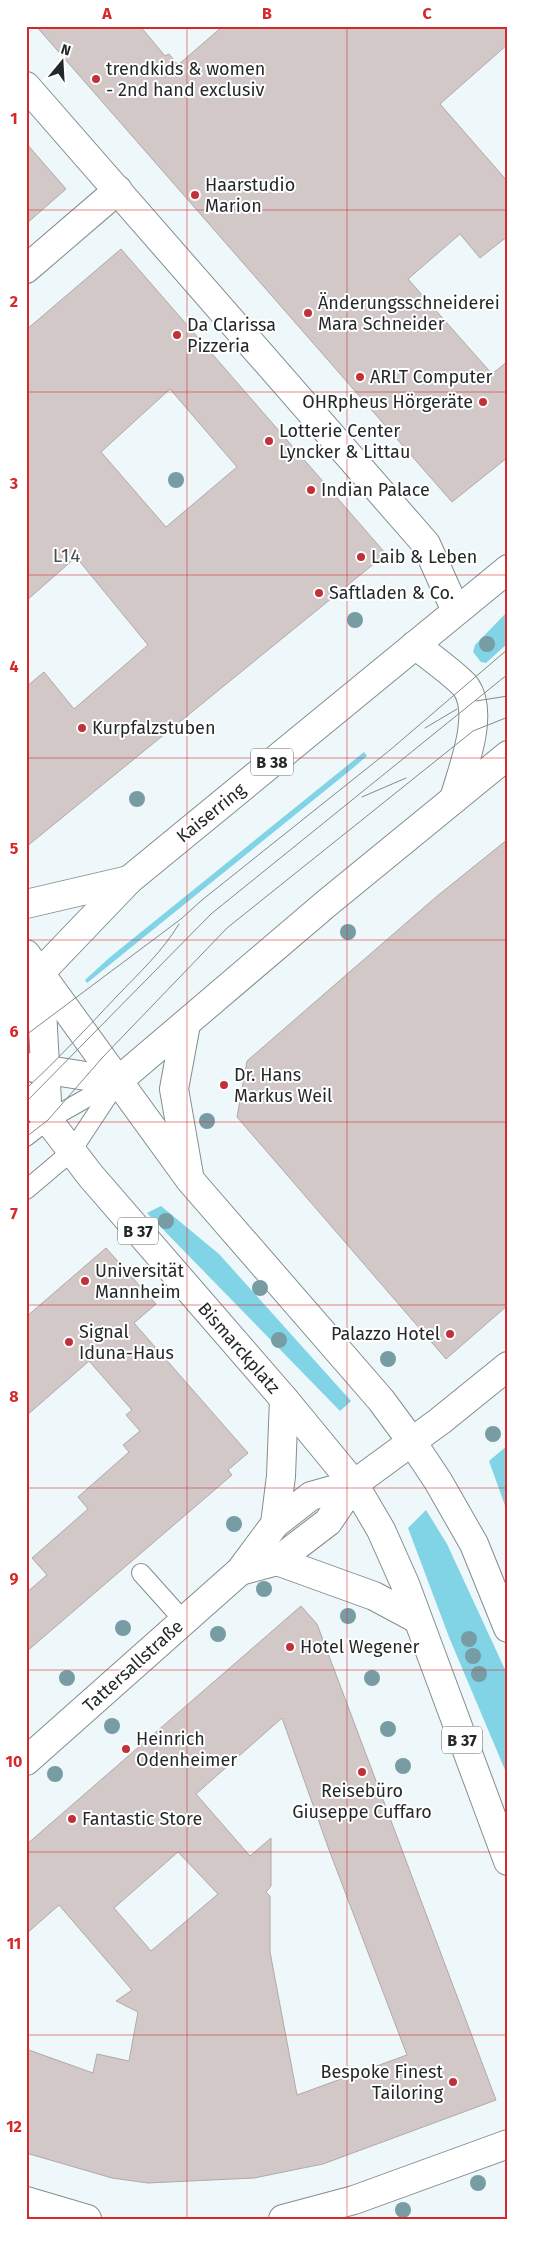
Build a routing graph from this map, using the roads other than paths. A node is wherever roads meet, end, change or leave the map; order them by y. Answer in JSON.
{"nodes":[{"id":1,"x":26,"y":86,"type":"edge"},
{"id":2,"x":118,"y":190,"type":"junction"},
{"id":3,"x":26,"y":269,"type":"edge"},
{"id":4,"x":508,"y":569,"type":"edge"},
{"id":5,"x":456,"y":611,"type":"junction"},
{"id":6,"x":415,"y":645,"type":"junction"},
{"id":7,"x":508,"y":755,"type":"edge"},
{"id":8,"x":454,"y":799,"type":"junction"},
{"id":9,"x":129,"y":880,"type":"junction"},
{"id":10,"x":26,"y":904,"type":"edge"},
{"id":11,"x":31,"y":970,"type":"edge"},
{"id":12,"x":26,"y":1000,"type":"edge"},
{"id":13,"x":186,"y":1024,"type":"junction"},
{"id":14,"x":36,"y":1069,"type":"edge"},
{"id":15,"x":118,"y":1080,"type":"junction"},
{"id":16,"x":26,"y":1096,"type":"edge"},
{"id":17,"x":48,"y":1120,"type":"junction"},
{"id":18,"x":26,"y":1137,"type":"edge"},
{"id":19,"x":71,"y":1152,"type":"junction"},
{"id":20,"x":190,"y":1180,"type":"junction"},
{"id":21,"x":26,"y":1190,"type":"edge"},
{"id":22,"x":508,"y":1366,"type":"edge"},
{"id":23,"x":284,"y":1399,"type":"junction"},
{"id":24,"x":412,"y":1442,"type":"junction"},
{"id":25,"x":354,"y":1484,"type":"junction"},
{"id":26,"x":275,"y":1524,"type":"junction"},
{"id":27,"x":277,"y":1560,"type":"junction"},
{"id":28,"x":240,"y":1571,"type":"junction"},
{"id":29,"x":141,"y":1573,"type":"dead end"},
{"id":30,"x":417,"y":1619,"type":"junction"},
{"id":31,"x":184,"y":1621,"type":"junction"},
{"id":32,"x":508,"y":1628,"type":"edge"},
{"id":33,"x":26,"y":1761,"type":"edge"},
{"id":34,"x":508,"y":1862,"type":"edge"},
{"id":35,"x":508,"y":2144,"type":"edge"},
{"id":36,"x":26,"y":2201,"type":"edge"},
{"id":37,"x":87,"y":2219,"type":"edge"},
{"id":38,"x":283,"y":2219,"type":"edge"}],
"edges":[{"from":1,"to":2,"type":"main road"},
{"from":2,"to":3,"type":"main road"},
{"from":2,"to":5,"type":"main road"},
{"from":4,"to":5,"type":"main road","name":"Kaiserring","number":"B 38"},
{"from":5,"to":6,"type":"main road","name":"Kaiserring","number":"B 38"},
{"from":6,"to":8,"type":"main road"},
{"from":6,"to":9,"type":"main road","name":"Kaiserring","number":"B 38"},
{"from":7,"to":8,"type":"main road"},
{"from":8,"to":13,"type":"main road"},
{"from":9,"to":10,"type":"main road","number":"B 38"},
{"from":9,"to":11,"type":"main road","name":"Kaiserring","number":"B 38"},
{"from":11,"to":12,"type":"lane"},
{"from":11,"to":14,"type":"main road"},
{"from":11,"to":15,"type":"main road"},
{"from":13,"to":15,"type":"main road"},
{"from":13,"to":20,"type":"main road"},
{"from":14,"to":15,"type":"main road"},
{"from":14,"to":17,"type":"main road"},
{"from":15,"to":17,"type":"lane"},
{"from":15,"to":19,"type":"lane"},
{"from":15,"to":20,"type":"main road"},
{"from":16,"to":17,"type":"main road","number":"B 37"},
{"from":17,"to":18,"type":"lane"},
{"from":17,"to":19,"type":"main road","name":"Bismarckplatz","number":"B 37"},
{"from":19,"to":21,"type":"lane"},
{"from":19,"to":23,"type":"main road","name":"Bismarckplatz","number":"B 37"},
{"from":20,"to":24,"type":"main road"},
{"from":22,"to":24,"type":"main road","name":"Tattersallstraße"},
{"from":23,"to":25,"type":"main road","name":"Bismarckplatz","number":"B 37"},
{"from":23,"to":26,"type":"main road","name":"Tattersallstraße"},
{"from":24,"to":25,"type":"main road","name":"Tattersallstraße"},
{"from":24,"to":32,"type":"main road"},
{"from":25,"to":26,"type":"main road","name":"Tattersallstraße"},
{"from":25,"to":27,"type":"main road","name":"Tattersallstraße"},
{"from":25,"to":30,"type":"main road","number":"B 37"},
{"from":26,"to":28,"type":"main road","name":"Tattersallstraße"},
{"from":27,"to":28,"type":"main road","name":"Tattersallstraße"},
{"from":27,"to":30,"type":"main road"},
{"from":28,"to":31,"type":"main road","name":"Tattersallstraße"},
{"from":29,"to":31,"type":"lane"},
{"from":30,"to":34,"type":"main road","number":"B 37"},
{"from":31,"to":33,"type":"main road","name":"Tattersallstraße"},
{"from":35,"to":38,"type":"main road"},
{"from":36,"to":37,"type":"main road"}]}
